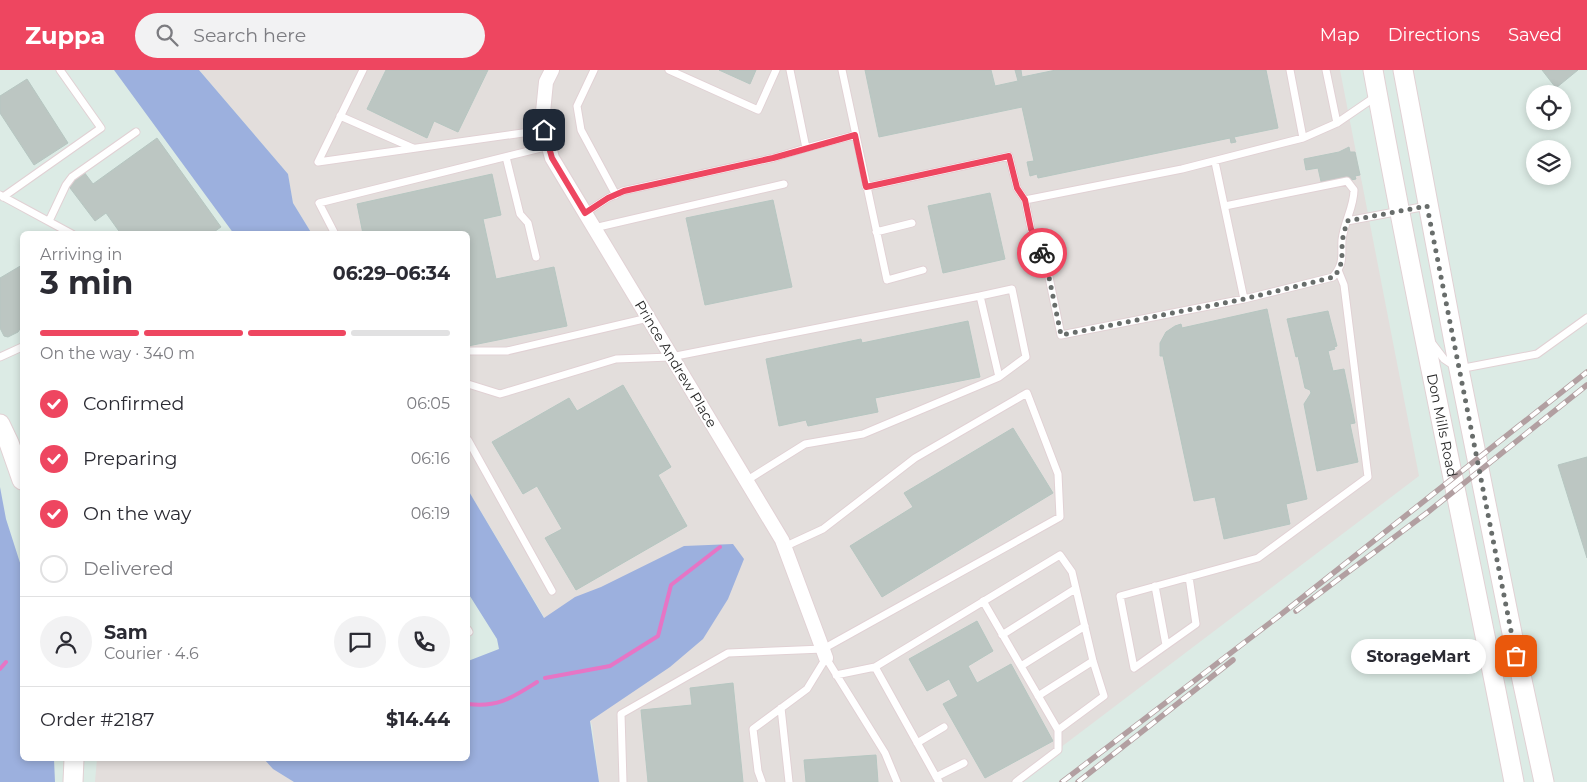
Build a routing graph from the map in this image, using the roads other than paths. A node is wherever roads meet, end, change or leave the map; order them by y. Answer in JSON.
{"nodes":[{"id":1,"x":60,"y":70,"type":"edge"},
{"id":2,"x":363,"y":70,"type":"edge"},
{"id":3,"x":552,"y":70,"type":"edge"},
{"id":4,"x":594,"y":70,"type":"edge"},
{"id":5,"x":669,"y":70,"type":"edge"},
{"id":6,"x":776,"y":70,"type":"edge"},
{"id":7,"x":790,"y":70,"type":"edge"},
{"id":8,"x":842,"y":70,"type":"edge"},
{"id":9,"x":1290,"y":70,"type":"edge"},
{"id":10,"x":1326,"y":70,"type":"edge"},
{"id":11,"x":1373,"y":70,"type":"edge"},
{"id":12,"x":1403,"y":70,"type":"edge"},
{"id":13,"x":1378,"y":95,"type":"junction"},
{"id":14,"x":340,"y":116,"type":"junction"},
{"id":15,"x":1338,"y":123,"type":"junction"},
{"id":16,"x":544,"y":130,"type":"junction"},
{"id":17,"x":136,"y":132,"type":"dead end"},
{"id":18,"x":855,"y":135,"type":"junction"},
{"id":19,"x":1303,"y":138,"type":"junction"},
{"id":20,"x":549,"y":146,"type":"junction"},
{"id":21,"x":414,"y":148,"type":"junction"},
{"id":22,"x":806,"y":148,"type":"junction"},
{"id":23,"x":506,"y":157,"type":"junction"},
{"id":24,"x":1215,"y":162,"type":"junction"},
{"id":25,"x":784,"y":184,"type":"dead end"},
{"id":26,"x":866,"y":187,"type":"junction"},
{"id":27,"x":616,"y":194,"type":"junction"},
{"id":28,"x":2,"y":195,"type":"edge"},
{"id":29,"x":1025,"y":200,"type":"junction"},
{"id":30,"x":1225,"y":206,"type":"junction"},
{"id":31,"x":1427,"y":206,"type":"junction"},
{"id":32,"x":1398,"y":211,"type":"junction"},
{"id":33,"x":585,"y":213,"type":"junction"},
{"id":34,"x":48,"y":221,"type":"junction"},
{"id":35,"x":1347,"y":221,"type":"junction"},
{"id":36,"x":912,"y":223,"type":"dead end"},
{"id":37,"x":594,"y":228,"type":"junction"},
{"id":38,"x":66,"y":231,"type":"edge"},
{"id":39,"x":334,"y":231,"type":"edge"},
{"id":40,"x":876,"y":232,"type":"junction"},
{"id":41,"x":536,"y":257,"type":"dead end"},
{"id":42,"x":922,"y":270,"type":"dead end"},
{"id":43,"x":1338,"y":270,"type":"junction"},
{"id":44,"x":980,"y":296,"type":"junction"},
{"id":45,"x":1244,"y":299,"type":"junction"},
{"id":46,"x":648,"y":318,"type":"junction"},
{"id":47,"x":1587,"y":318,"type":"edge"},
{"id":48,"x":1423,"y":333,"type":"junction"},
{"id":49,"x":20,"y":348,"type":"edge"},
{"id":50,"x":470,"y":351,"type":"edge"},
{"id":51,"x":0,"y":357,"type":"edge"},
{"id":52,"x":671,"y":357,"type":"junction"},
{"id":53,"x":1459,"y":369,"type":"junction"},
{"id":54,"x":999,"y":377,"type":"junction"},
{"id":55,"x":470,"y":385,"type":"edge"},
{"id":56,"x":0,"y":424,"type":"edge"},
{"id":57,"x":470,"y":444,"type":"edge"},
{"id":58,"x":20,"y":474,"type":"edge"},
{"id":59,"x":746,"y":481,"type":"junction"},
{"id":60,"x":784,"y":548,"type":"junction"},
{"id":61,"x":1189,"y":577,"type":"junction"},
{"id":62,"x":1155,"y":586,"type":"junction"},
{"id":63,"x":1075,"y":589,"type":"junction"},
{"id":64,"x":552,"y":591,"type":"dead end"},
{"id":65,"x":983,"y":602,"type":"junction"},
{"id":66,"x":1085,"y":626,"type":"junction"},
{"id":67,"x":1002,"y":635,"type":"junction"},
{"id":68,"x":1166,"y":645,"type":"junction"},
{"id":69,"x":824,"y":654,"type":"junction"},
{"id":70,"x":1092,"y":661,"type":"junction"},
{"id":71,"x":1021,"y":666,"type":"junction"},
{"id":72,"x":875,"y":667,"type":"junction"},
{"id":73,"x":836,"y":675,"type":"junction"},
{"id":74,"x":1038,"y":696,"type":"junction"},
{"id":75,"x":781,"y":708,"type":"junction"},
{"id":76,"x":944,"y":727,"type":"dead end"},
{"id":77,"x":1058,"y":730,"type":"junction"},
{"id":78,"x":917,"y":743,"type":"junction"},
{"id":79,"x":74,"y":761,"type":"edge"},
{"id":80,"x":964,"y":762,"type":"dead end"},
{"id":81,"x":937,"y":780,"type":"edge"},
{"id":82,"x":73,"y":782,"type":"edge"},
{"id":83,"x":624,"y":782,"type":"edge"},
{"id":84,"x":762,"y":782,"type":"edge"},
{"id":85,"x":789,"y":782,"type":"edge"},
{"id":86,"x":896,"y":782,"type":"edge"},
{"id":87,"x":1016,"y":782,"type":"edge"},
{"id":88,"x":1514,"y":782,"type":"edge"},
{"id":89,"x":1544,"y":782,"type":"edge"}],
"edges":[{"from":1,"to":28,"type":"lane"},
{"from":2,"to":14,"type":"lane"},
{"from":3,"to":16,"type":"street","name":"Prince Andrew Place"},
{"from":4,"to":27,"type":"lane"},
{"from":5,"to":6,"type":"lane"},
{"from":7,"to":22,"type":"lane"},
{"from":8,"to":18,"type":"lane"},
{"from":9,"to":19,"type":"lane"},
{"from":10,"to":15,"type":"lane"},
{"from":11,"to":13,"type":"main road","name":"Don Mills Road"},
{"from":12,"to":31,"type":"main road","name":"Don Mills Road"},
{"from":13,"to":15,"type":"lane"},
{"from":13,"to":32,"type":"main road","name":"Don Mills Road"},
{"from":14,"to":21,"type":"lane"},
{"from":14,"to":21,"type":"lane"},
{"from":15,"to":19,"type":"lane"},
{"from":16,"to":20,"type":"street","name":"Prince Andrew Place"},
{"from":16,"to":21,"type":"lane"},
{"from":17,"to":34,"type":"lane"},
{"from":18,"to":22,"type":"lane"},
{"from":18,"to":26,"type":"lane"},
{"from":19,"to":24,"type":"lane"},
{"from":20,"to":23,"type":"lane"},
{"from":20,"to":33,"type":"street","name":"Prince Andrew Place"},
{"from":22,"to":27,"type":"lane"},
{"from":23,"to":39,"type":"lane"},
{"from":23,"to":41,"type":"lane"},
{"from":24,"to":29,"type":"lane"},
{"from":24,"to":30,"type":"lane"},
{"from":25,"to":37,"type":"lane"},
{"from":26,"to":29,"type":"lane"},
{"from":26,"to":40,"type":"lane"},
{"from":27,"to":33,"type":"lane"},
{"from":28,"to":34,"type":"lane"},
{"from":29,"to":45,"type":"lane"},
{"from":30,"to":35,"type":"lane"},
{"from":30,"to":45,"type":"lane"},
{"from":31,"to":32,"type":"lane"},
{"from":31,"to":53,"type":"main road","name":"Don Mills Road"},
{"from":32,"to":35,"type":"lane"},
{"from":32,"to":48,"type":"main road","name":"Don Mills Road"},
{"from":33,"to":37,"type":"street","name":"Prince Andrew Place"},
{"from":34,"to":38,"type":"lane"},
{"from":35,"to":43,"type":"lane"},
{"from":36,"to":40,"type":"lane"},
{"from":37,"to":46,"type":"street","name":"Prince Andrew Place"},
{"from":40,"to":42,"type":"lane"},
{"from":43,"to":45,"type":"lane"},
{"from":43,"to":61,"type":"lane"},
{"from":44,"to":52,"type":"lane"},
{"from":44,"to":54,"type":"lane"},
{"from":44,"to":54,"type":"lane"},
{"from":46,"to":50,"type":"lane"},
{"from":46,"to":52,"type":"street","name":"Prince Andrew Place"},
{"from":47,"to":53,"type":"lane"},
{"from":48,"to":53,"type":"lane"},
{"from":48,"to":88,"type":"main road","name":"Don Mills Road"},
{"from":49,"to":51,"type":"lane"},
{"from":52,"to":55,"type":"lane"},
{"from":52,"to":59,"type":"street","name":"Prince Andrew Place"},
{"from":53,"to":89,"type":"main road","name":"Don Mills Road"},
{"from":54,"to":59,"type":"lane"},
{"from":56,"to":58,"type":"main road"},
{"from":57,"to":64,"type":"lane"},
{"from":59,"to":60,"type":"street","name":"Prince Andrew Place"},
{"from":60,"to":69,"type":"street","name":"Prince Andrew Place"},
{"from":60,"to":69,"type":"lane"},
{"from":61,"to":62,"type":"lane"},
{"from":61,"to":68,"type":"lane"},
{"from":62,"to":68,"type":"lane"},
{"from":62,"to":68,"type":"lane"},
{"from":63,"to":65,"type":"lane"},
{"from":63,"to":66,"type":"lane"},
{"from":63,"to":67,"type":"lane"},
{"from":65,"to":67,"type":"lane"},
{"from":65,"to":72,"type":"lane"},
{"from":66,"to":70,"type":"lane"},
{"from":66,"to":71,"type":"lane"},
{"from":67,"to":71,"type":"lane"},
{"from":69,"to":73,"type":"lane"},
{"from":69,"to":75,"type":"lane"},
{"from":69,"to":83,"type":"lane"},
{"from":70,"to":74,"type":"lane"},
{"from":70,"to":77,"type":"lane"},
{"from":71,"to":74,"type":"lane"},
{"from":72,"to":73,"type":"lane"},
{"from":72,"to":78,"type":"lane"},
{"from":73,"to":86,"type":"lane"},
{"from":74,"to":77,"type":"lane"},
{"from":75,"to":84,"type":"lane"},
{"from":75,"to":85,"type":"lane"},
{"from":76,"to":78,"type":"lane"},
{"from":77,"to":87,"type":"lane"},
{"from":78,"to":81,"type":"lane"},
{"from":79,"to":82,"type":"main road"},
{"from":80,"to":81,"type":"lane"}]}
